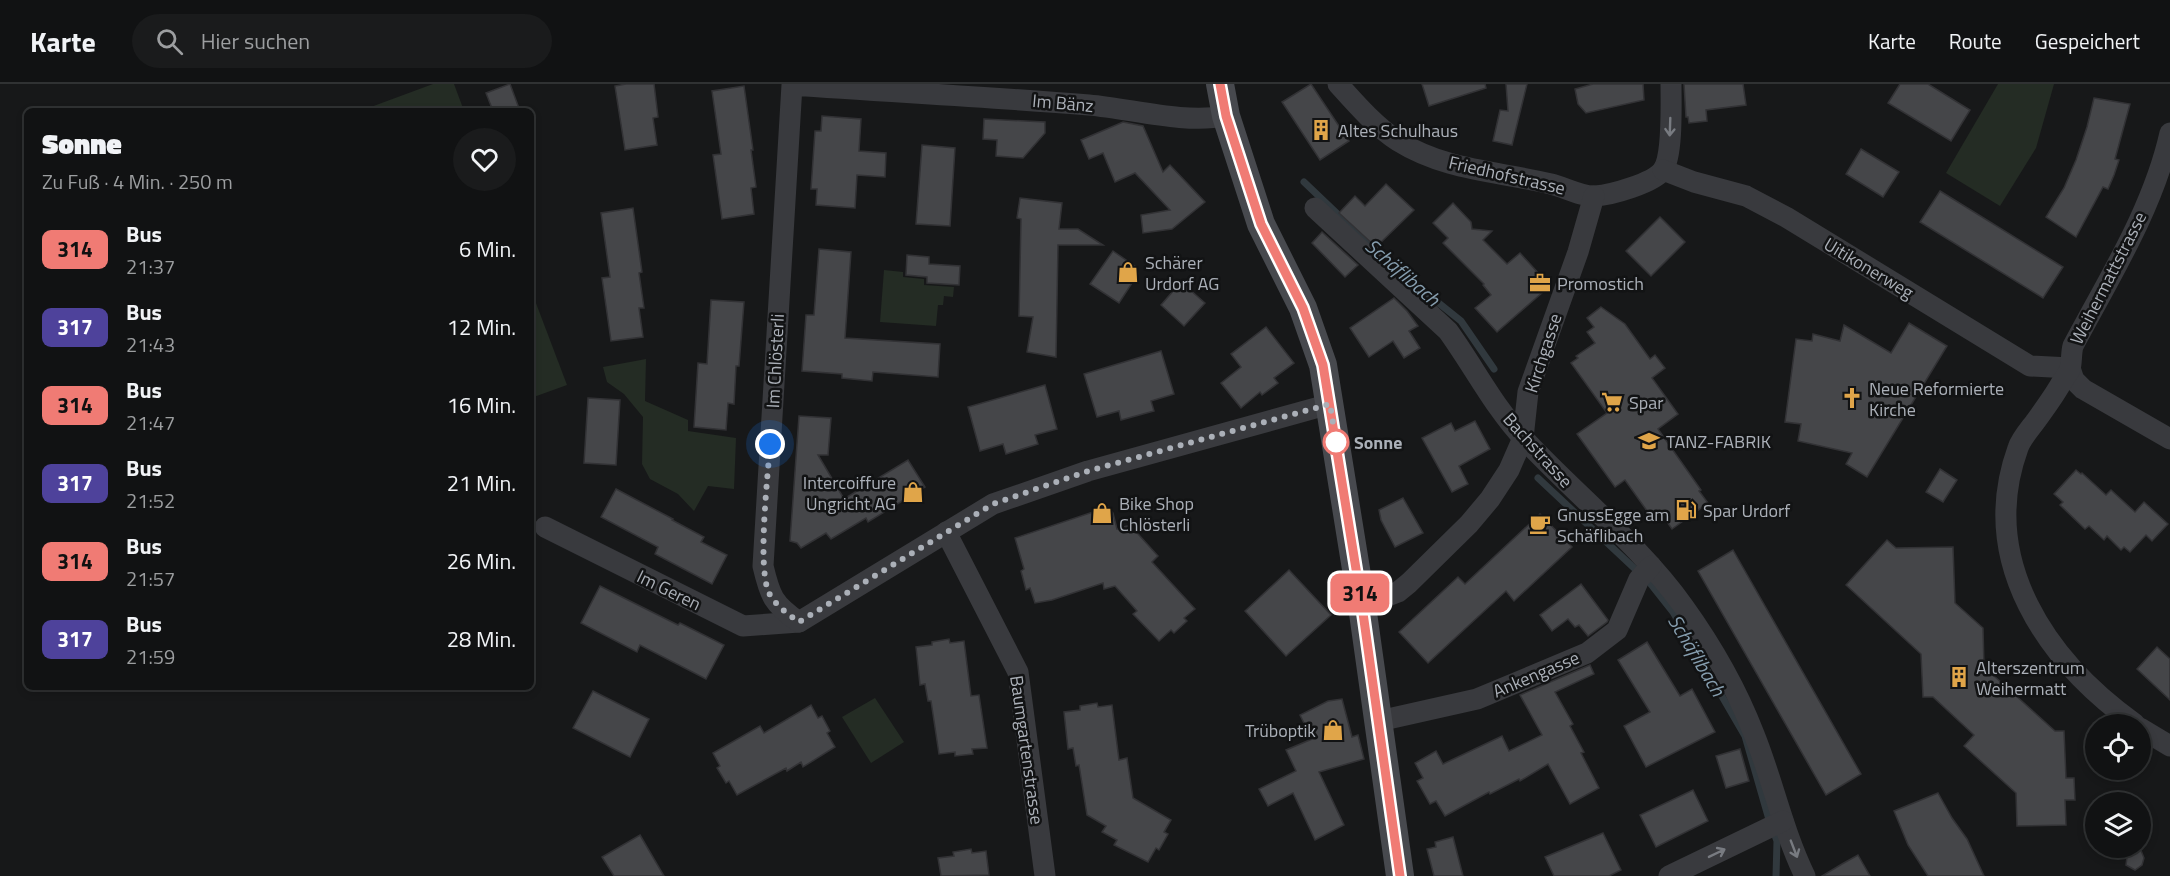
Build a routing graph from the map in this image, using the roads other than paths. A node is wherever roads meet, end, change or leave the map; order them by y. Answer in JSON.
{"nodes":[{"id":1,"x":1220,"y":84,"type":"edge"},
{"id":2,"x":1338,"y":84,"type":"edge"},
{"id":3,"x":1671,"y":84,"type":"edge"},
{"id":4,"x":792,"y":86,"type":"edge"},
{"id":5,"x":1226,"y":116,"type":"junction"},
{"id":6,"x":2170,"y":133,"type":"edge"},
{"id":7,"x":1663,"y":170,"type":"junction"},
{"id":8,"x":1594,"y":196,"type":"junction"},
{"id":9,"x":1315,"y":208,"type":"dead end"},
{"id":10,"x":2070,"y":368,"type":"junction"},
{"id":11,"x":1330,"y":404,"type":"junction"},
{"id":12,"x":1523,"y":438,"type":"junction"},
{"id":13,"x":2170,"y":439,"type":"edge"},
{"id":14,"x":545,"y":527,"type":"dead end"},
{"id":15,"x":946,"y":532,"type":"junction"},
{"id":16,"x":1646,"y":572,"type":"junction"},
{"id":17,"x":1362,"y":606,"type":"junction"},
{"id":18,"x":799,"y":622,"type":"junction"},
{"id":19,"x":2120,"y":714,"type":"edge"},
{"id":20,"x":1379,"y":721,"type":"junction"},
{"id":21,"x":2151,"y":735,"type":"edge"},
{"id":22,"x":2170,"y":746,"type":"edge"},
{"id":23,"x":1775,"y":825,"type":"junction"},
{"id":24,"x":1045,"y":876,"type":"edge"},
{"id":25,"x":1400,"y":876,"type":"edge"},
{"id":26,"x":1669,"y":876,"type":"edge"},
{"id":27,"x":1805,"y":876,"type":"edge"}],
"edges":[{"from":1,"to":5,"type":"main road"},
{"from":2,"to":8,"type":"street","name":"Friedhofstrasse"},
{"from":3,"to":7,"type":"street","one_way":true},
{"from":4,"to":5,"type":"street","name":"Im Bänz"},
{"from":4,"to":18,"type":"street","name":"Im Chlösterli"},
{"from":5,"to":11,"type":"main road"},
{"from":6,"to":10,"type":"street","name":"Weihermattstrasse"},
{"from":7,"to":8,"type":"street"},
{"from":7,"to":10,"type":"street","name":"Uitikonerweg"},
{"from":8,"to":12,"type":"street","name":"Kirchgasse"},
{"from":9,"to":12,"type":"street","name":"Bachstrasse"},
{"from":10,"to":13,"type":"street"},
{"from":10,"to":19,"type":"street","name":"Weihermattstrasse"},
{"from":11,"to":15,"type":"street"},
{"from":11,"to":17,"type":"main road"},
{"from":12,"to":16,"type":"street","name":"Bachstrasse"},
{"from":12,"to":17,"type":"street","name":"Kirchgasse"},
{"from":14,"to":18,"type":"street","name":"Im Geren"},
{"from":15,"to":18,"type":"street"},
{"from":15,"to":24,"type":"street","name":"Baumgartenstrasse"},
{"from":16,"to":20,"type":"street","name":"Ankengasse"},
{"from":16,"to":23,"type":"street","name":"Bachstrasse"},
{"from":17,"to":20,"type":"main road"},
{"from":20,"to":25,"type":"main road"},
{"from":21,"to":22,"type":"street"},
{"from":26,"to":23,"type":"street","one_way":true},
{"from":23,"to":27,"type":"street","name":"Bachstrasse","one_way":true}]}
